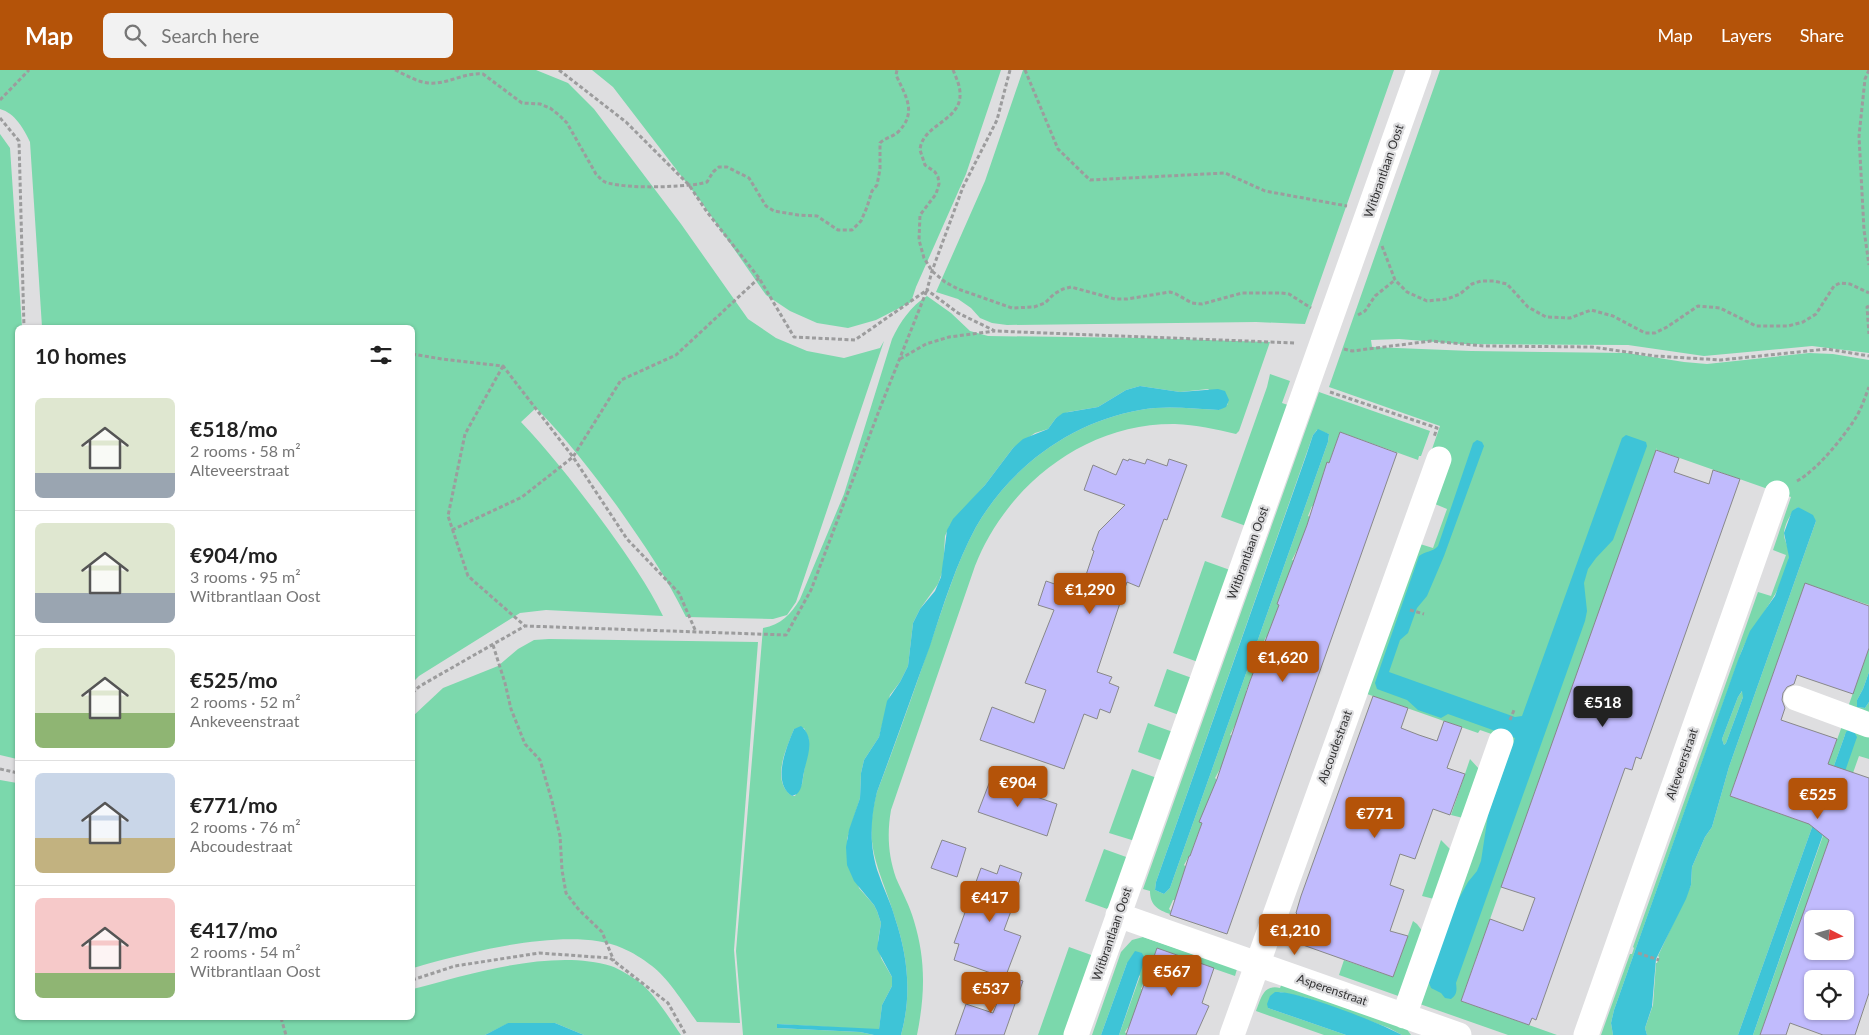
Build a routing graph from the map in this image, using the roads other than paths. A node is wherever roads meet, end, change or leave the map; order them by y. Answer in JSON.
{"nodes":[{"id":1,"x":1419,"y":70,"type":"edge"},
{"id":2,"x":1439,"y":460,"type":"road end"},
{"id":3,"x":1777,"y":493,"type":"road end"},
{"id":4,"x":1796,"y":698,"type":"dead end"},
{"id":5,"x":1869,"y":725,"type":"edge"},
{"id":6,"x":1501,"y":741,"type":"dead end"},
{"id":7,"x":1118,"y":915,"type":"junction"},
{"id":8,"x":1257,"y":964,"type":"junction"},
{"id":9,"x":1404,"y":1016,"type":"junction"},
{"id":10,"x":1427,"y":1030,"type":"edge"},
{"id":11,"x":1076,"y":1035,"type":"edge"},
{"id":12,"x":1232,"y":1035,"type":"edge"},
{"id":13,"x":1459,"y":1035,"type":"edge"},
{"id":14,"x":1586,"y":1035,"type":"edge"}],
"edges":[{"from":1,"to":7,"type":"street","name":"Witbrantlaan Oost"},
{"from":2,"to":8,"type":"street","name":"Abcoudestraat"},
{"from":3,"to":14,"type":"street","name":"Alteveerstraat"},
{"from":4,"to":5,"type":"street"},
{"from":6,"to":9,"type":"street"},
{"from":7,"to":8,"type":"street","name":"Asperenstraat"},
{"from":7,"to":11,"type":"street","name":"Witbrantlaan Oost"},
{"from":8,"to":9,"type":"street","name":"Asperenstraat"},
{"from":8,"to":12,"type":"street","name":"Abcoudestraat"},
{"from":9,"to":10,"type":"street","name":"Asperenstraat"},
{"from":10,"to":13,"type":"street","name":"Asperenstraat"}]}
